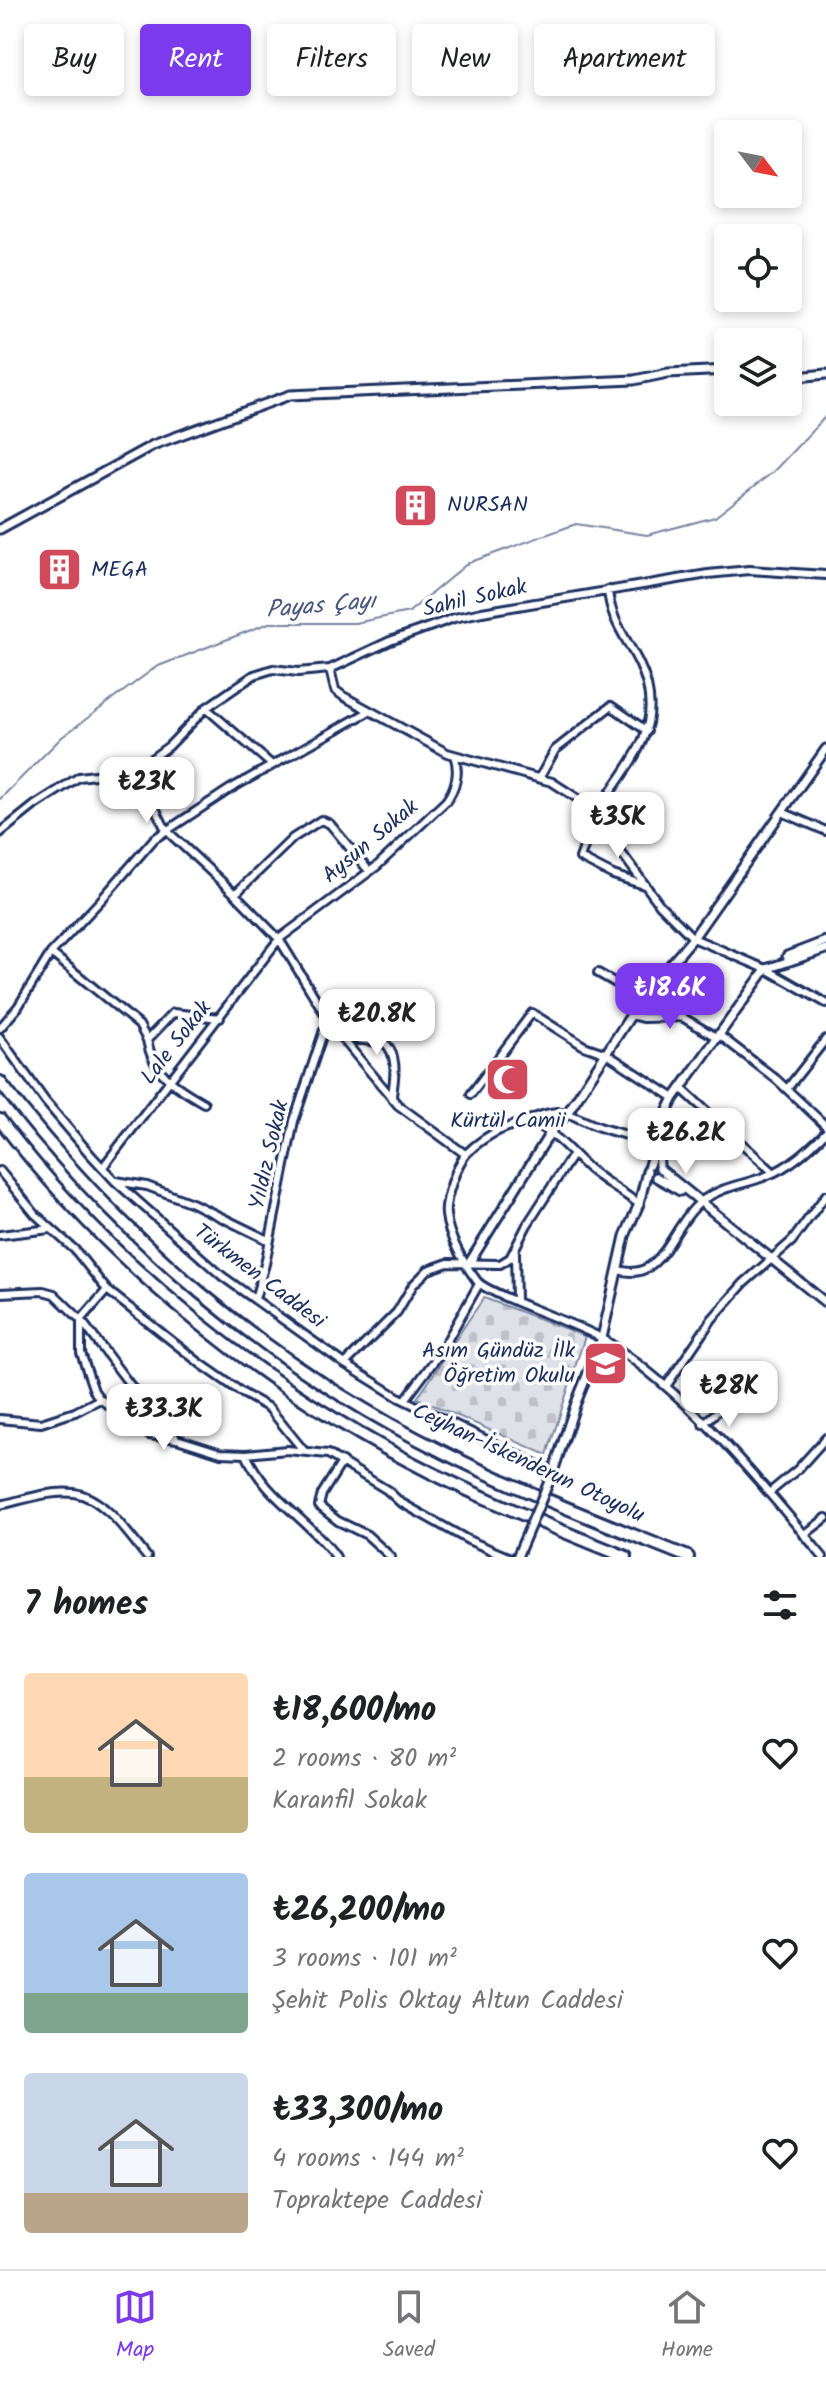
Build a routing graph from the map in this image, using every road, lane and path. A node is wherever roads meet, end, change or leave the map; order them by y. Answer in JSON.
{"nodes":[{"id":1,"x":714,"y":371,"type":"edge"},
{"id":2,"x":826,"y":374,"type":"edge"},
{"id":3,"x":802,"y":377,"type":"edge"},
{"id":4,"x":0,"y":529,"type":"edge"},
{"id":5,"x":826,"y":575,"type":"edge"},
{"id":6,"x":608,"y":590,"type":"junction"},
{"id":7,"x":330,"y":669,"type":"junction"},
{"id":8,"x":206,"y":708,"type":"junction"},
{"id":9,"x":368,"y":712,"type":"junction"},
{"id":10,"x":647,"y":731,"type":"junction"},
{"id":11,"x":826,"y":749,"type":"edge"},
{"id":12,"x":454,"y":755,"type":"junction"},
{"id":13,"x":272,"y":765,"type":"junction"},
{"id":14,"x":136,"y":770,"type":"junction"},
{"id":15,"x":540,"y":777,"type":"junction"},
{"id":16,"x":782,"y":812,"type":"junction"},
{"id":17,"x":595,"y":817,"type":"junction"},
{"id":18,"x":166,"y":830,"type":"junction"},
{"id":19,"x":826,"y":831,"type":"edge"},
{"id":20,"x":0,"y":833,"type":"edge"},
{"id":21,"x":369,"y":871,"type":"junction"},
{"id":22,"x":646,"y":886,"type":"junction"},
{"id":23,"x":235,"y":894,"type":"junction"},
{"id":24,"x":693,"y":938,"type":"junction"},
{"id":25,"x":279,"y":939,"type":"junction"},
{"id":26,"x":826,"y":941,"type":"edge"},
{"id":27,"x":826,"y":949,"type":"edge"},
{"id":28,"x":51,"y":953,"type":"junction"},
{"id":29,"x":766,"y":969,"type":"junction"},
{"id":30,"x":598,"y":973,"type":"dead end"},
{"id":31,"x":642,"y":998,"type":"junction"},
{"id":32,"x":826,"y":1003,"type":"edge"},
{"id":33,"x":631,"y":1015,"type":"junction"},
{"id":34,"x":220,"y":1018,"type":"junction"},
{"id":35,"x":331,"y":1024,"type":"junction"},
{"id":36,"x":0,"y":1028,"type":"edge"},
{"id":37,"x":717,"y":1036,"type":"junction"},
{"id":38,"x":341,"y":1037,"type":"junction"},
{"id":39,"x":0,"y":1038,"type":"edge"},
{"id":40,"x":826,"y":1039,"type":"edge"},
{"id":41,"x":147,"y":1040,"type":"junction"},
{"id":42,"x":607,"y":1054,"type":"junction"},
{"id":43,"x":0,"y":1082,"type":"edge"},
{"id":44,"x":169,"y":1083,"type":"junction"},
{"id":45,"x":681,"y":1088,"type":"junction"},
{"id":46,"x":787,"y":1089,"type":"junction"},
{"id":47,"x":471,"y":1094,"type":"dead end"},
{"id":48,"x":392,"y":1097,"type":"junction"},
{"id":49,"x":674,"y":1098,"type":"junction"},
{"id":50,"x":204,"y":1103,"type":"dead end"},
{"id":51,"x":568,"y":1112,"type":"junction"},
{"id":52,"x":0,"y":1120,"type":"edge"},
{"id":53,"x":522,"y":1124,"type":"junction"},
{"id":54,"x":826,"y":1129,"type":"edge"},
{"id":55,"x":550,"y":1133,"type":"junction"},
{"id":56,"x":658,"y":1142,"type":"junction"},
{"id":57,"x":465,"y":1154,"type":"junction"},
{"id":58,"x":573,"y":1154,"type":"junction"},
{"id":59,"x":103,"y":1167,"type":"junction"},
{"id":60,"x":0,"y":1171,"type":"edge"},
{"id":61,"x":654,"y":1171,"type":"junction"},
{"id":62,"x":773,"y":1172,"type":"junction"},
{"id":63,"x":115,"y":1181,"type":"junction"},
{"id":64,"x":826,"y":1195,"type":"edge"},
{"id":65,"x":699,"y":1202,"type":"junction"},
{"id":66,"x":639,"y":1204,"type":"junction"},
{"id":67,"x":50,"y":1229,"type":"junction"},
{"id":68,"x":0,"y":1235,"type":"edge"},
{"id":69,"x":268,"y":1240,"type":"junction"},
{"id":70,"x":515,"y":1250,"type":"junction"},
{"id":71,"x":771,"y":1261,"type":"junction"},
{"id":72,"x":468,"y":1265,"type":"junction"},
{"id":73,"x":618,"y":1270,"type":"junction"},
{"id":74,"x":479,"y":1284,"type":"junction"},
{"id":75,"x":107,"y":1290,"type":"junction"},
{"id":76,"x":0,"y":1293,"type":"edge"},
{"id":77,"x":255,"y":1299,"type":"junction"},
{"id":78,"x":516,"y":1300,"type":"junction"},
{"id":79,"x":826,"y":1303,"type":"edge"},
{"id":80,"x":81,"y":1320,"type":"junction"},
{"id":81,"x":602,"y":1338,"type":"junction"},
{"id":82,"x":345,"y":1364,"type":"junction"},
{"id":83,"x":771,"y":1377,"type":"dead end"},
{"id":84,"x":667,"y":1385,"type":"junction"},
{"id":85,"x":100,"y":1399,"type":"junction"},
{"id":86,"x":405,"y":1400,"type":"junction"},
{"id":87,"x":0,"y":1419,"type":"edge"},
{"id":88,"x":703,"y":1424,"type":"junction"},
{"id":89,"x":826,"y":1438,"type":"edge"},
{"id":90,"x":177,"y":1439,"type":"junction"},
{"id":91,"x":305,"y":1451,"type":"junction"},
{"id":92,"x":246,"y":1454,"type":"junction"},
{"id":93,"x":342,"y":1462,"type":"junction"},
{"id":94,"x":553,"y":1472,"type":"junction"},
{"id":95,"x":769,"y":1493,"type":"junction"},
{"id":96,"x":0,"y":1505,"type":"edge"},
{"id":97,"x":826,"y":1518,"type":"edge"},
{"id":98,"x":804,"y":1535,"type":"junction"},
{"id":99,"x":147,"y":1557,"type":"edge"},
{"id":100,"x":336,"y":1557,"type":"edge"},
{"id":101,"x":391,"y":1557,"type":"edge"},
{"id":102,"x":508,"y":1557,"type":"edge"},
{"id":103,"x":517,"y":1557,"type":"edge"},
{"id":104,"x":626,"y":1557,"type":"edge"},
{"id":105,"x":688,"y":1557,"type":"edge"},
{"id":106,"x":823,"y":1557,"type":"edge"}],
"edges":[{"from":1,"to":4,"type":"street"},
{"from":2,"to":3,"type":"street"},
{"from":5,"to":6,"type":"street","name":"Sahil Sokak"},
{"from":6,"to":7,"type":"street","name":"Sahil Sokak"},
{"from":6,"to":10,"type":"street"},
{"from":7,"to":8,"type":"street","name":"Sahil Sokak"},
{"from":7,"to":9,"type":"street"},
{"from":8,"to":13,"type":"street"},
{"from":8,"to":14,"type":"street","name":"Sahil Sokak"},
{"from":9,"to":12,"type":"street"},
{"from":9,"to":13,"type":"street"},
{"from":10,"to":15,"type":"street"},
{"from":10,"to":17,"type":"street"},
{"from":11,"to":16,"type":"street"},
{"from":12,"to":15,"type":"street"},
{"from":12,"to":21,"type":"street","name":"Aysun Sokak"},
{"from":13,"to":18,"type":"street"},
{"from":14,"to":18,"type":"street"},
{"from":14,"to":20,"type":"street","name":"Sahil Sokak"},
{"from":15,"to":17,"type":"street"},
{"from":16,"to":19,"type":"street"},
{"from":16,"to":24,"type":"street"},
{"from":17,"to":22,"type":"street"},
{"from":17,"to":22,"type":"street"},
{"from":18,"to":23,"type":"street"},
{"from":18,"to":28,"type":"street"},
{"from":21,"to":23,"type":"street"},
{"from":21,"to":25,"type":"street","name":"Aysun Sokak"},
{"from":22,"to":24,"type":"street"},
{"from":23,"to":25,"type":"street"},
{"from":24,"to":29,"type":"street"},
{"from":24,"to":31,"type":"street"},
{"from":25,"to":34,"type":"street","name":"Lale Sokak"},
{"from":25,"to":35,"type":"street"},
{"from":26,"to":29,"type":"street"},
{"from":27,"to":29,"type":"street"},
{"from":28,"to":36,"type":"street"},
{"from":28,"to":41,"type":"street"},
{"from":29,"to":32,"type":"street"},
{"from":29,"to":37,"type":"street"},
{"from":30,"to":31,"type":"street"},
{"from":31,"to":33,"type":"street"},
{"from":33,"to":37,"type":"street"},
{"from":33,"to":42,"type":"street"},
{"from":34,"to":41,"type":"street"},
{"from":34,"to":44,"type":"street","name":"Lale Sokak"},
{"from":35,"to":38,"type":"street"},
{"from":35,"to":69,"type":"street","name":"Yıldız Sokak"},
{"from":37,"to":45,"type":"street"},
{"from":37,"to":46,"type":"street"},
{"from":38,"to":48,"type":"street"},
{"from":38,"to":48,"type":"street"},
{"from":39,"to":59,"type":"street","name":"Türkmen Caddesi"},
{"from":40,"to":46,"type":"street"},
{"from":41,"to":44,"type":"street"},
{"from":42,"to":47,"type":"street"},
{"from":42,"to":49,"type":"street"},
{"from":42,"to":51,"type":"street"},
{"from":43,"to":105,"type":"highway","name":"Ceyhan-İskenderun Otoyolu"},
{"from":44,"to":50,"type":"street"},
{"from":44,"to":59,"type":"street","name":"Lale Sokak"},
{"from":45,"to":49,"type":"street"},
{"from":45,"to":62,"type":"street"},
{"from":46,"to":54,"type":"street"},
{"from":48,"to":57,"type":"street"},
{"from":49,"to":56,"type":"street"},
{"from":51,"to":53,"type":"street"},
{"from":51,"to":55,"type":"street"},
{"from":51,"to":56,"type":"street"},
{"from":52,"to":104,"type":"highway","name":"Ceyhan-İskenderun Otoyolu"},
{"from":53,"to":55,"type":"street"},
{"from":53,"to":57,"type":"street"},
{"from":54,"to":62,"type":"street"},
{"from":55,"to":58,"type":"street"},
{"from":55,"to":72,"type":"street"},
{"from":56,"to":61,"type":"street"},
{"from":57,"to":72,"type":"street"},
{"from":58,"to":66,"type":"street"},
{"from":58,"to":70,"type":"street"},
{"from":59,"to":63,"type":"street","name":"Türkmen Caddesi"},
{"from":60,"to":67,"type":"street"},
{"from":61,"to":65,"type":"street"},
{"from":61,"to":66,"type":"street"},
{"from":62,"to":65,"type":"street"},
{"from":63,"to":69,"type":"street"},
{"from":63,"to":77,"type":"street","name":"Türkmen Caddesi"},
{"from":64,"to":71,"type":"street"},
{"from":65,"to":71,"type":"street"},
{"from":65,"to":73,"type":"street"},
{"from":66,"to":73,"type":"street"},
{"from":67,"to":68,"type":"street"},
{"from":67,"to":75,"type":"street"},
{"from":69,"to":77,"type":"street","name":"Yıldız Sokak"},
{"from":70,"to":72,"type":"street"},
{"from":70,"to":78,"type":"street"},
{"from":71,"to":79,"type":"street"},
{"from":71,"to":84,"type":"street"},
{"from":72,"to":74,"type":"street"},
{"from":72,"to":82,"type":"street"},
{"from":73,"to":81,"type":"street"},
{"from":74,"to":78,"type":"street"},
{"from":74,"to":86,"type":"street"},
{"from":75,"to":80,"type":"street"},
{"from":75,"to":91,"type":"street"},
{"from":76,"to":80,"type":"street"},
{"from":77,"to":82,"type":"street","name":"Türkmen Caddesi"},
{"from":78,"to":81,"type":"street"},
{"from":80,"to":85,"type":"street"},
{"from":80,"to":90,"type":"street"},
{"from":81,"to":84,"type":"street"},
{"from":81,"to":94,"type":"street"},
{"from":82,"to":86,"type":"street","name":"Türkmen Caddesi"},
{"from":83,"to":88,"type":"street"},
{"from":84,"to":88,"type":"street"},
{"from":85,"to":87,"type":"street"},
{"from":85,"to":90,"type":"street"},
{"from":86,"to":94,"type":"street","name":"Türkmen Caddesi"},
{"from":88,"to":95,"type":"street"},
{"from":89,"to":95,"type":"street"},
{"from":90,"to":92,"type":"street"},
{"from":91,"to":92,"type":"street"},
{"from":91,"to":93,"type":"street"},
{"from":92,"to":100,"type":"street"},
{"from":93,"to":101,"type":"street"},
{"from":93,"to":102,"type":"street"},
{"from":94,"to":103,"type":"street","bridge":true},
{"from":95,"to":98,"type":"street"},
{"from":96,"to":99,"type":"street"},
{"from":97,"to":98,"type":"street"},
{"from":98,"to":106,"type":"street"}]}
